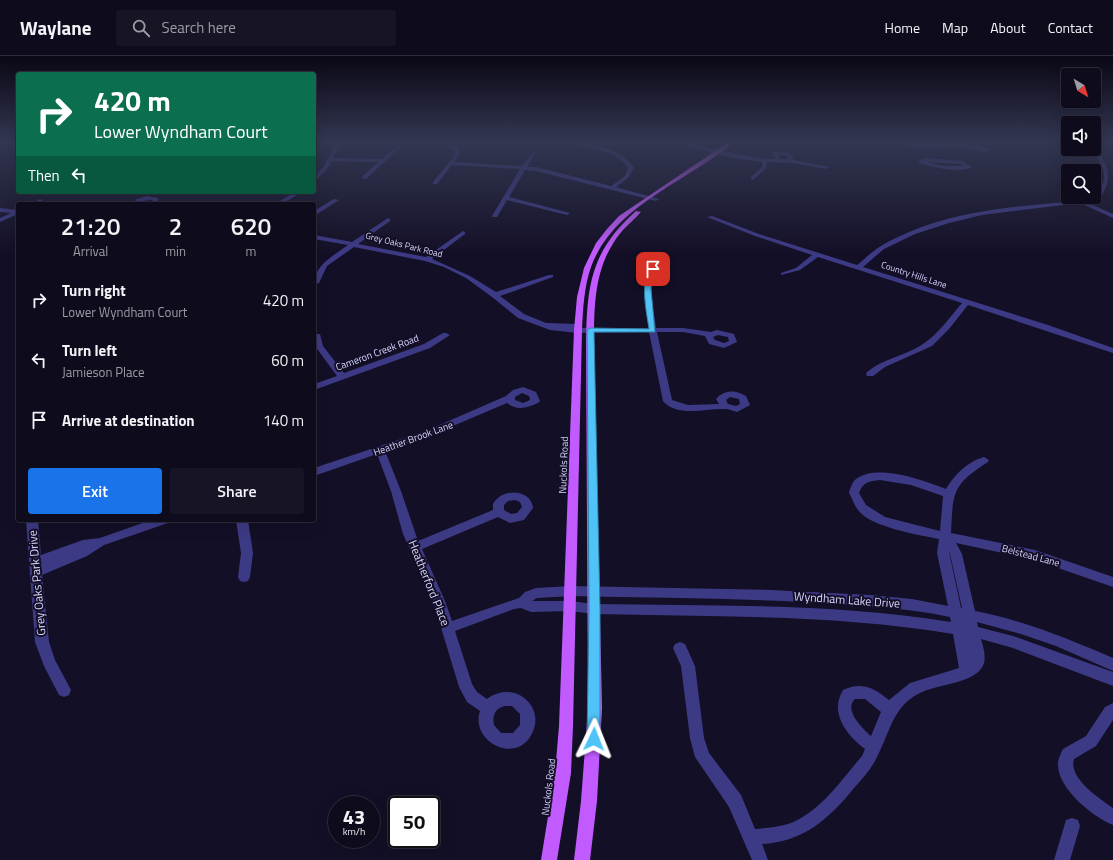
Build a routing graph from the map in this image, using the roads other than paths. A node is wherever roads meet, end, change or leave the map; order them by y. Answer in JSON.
{"nodes":[{"id":1,"x":439,"y":179,"type":"edge"},
{"id":2,"x":517,"y":179,"type":"edge"},
{"id":3,"x":578,"y":179,"type":"edge"},
{"id":4,"x":625,"y":179,"type":"edge"},
{"id":5,"x":682,"y":179,"type":"edge"},
{"id":6,"x":1105,"y":181,"type":"joint"},
{"id":7,"x":1113,"y":182,"type":"edge"},
{"id":8,"x":435,"y":183,"type":"dead end"},
{"id":9,"x":611,"y":187,"type":"junction"},
{"id":10,"x":1101,"y":192,"type":"edge"},
{"id":11,"x":296,"y":194,"type":"edge"},
{"id":12,"x":506,"y":198,"type":"junction"},
{"id":13,"x":653,"y":198,"type":"junction"},
{"id":14,"x":336,"y":200,"type":"dead end"},
{"id":15,"x":136,"y":202,"type":"edge"},
{"id":16,"x":154,"y":202,"type":"edge"},
{"id":17,"x":282,"y":202,"type":"edge"},
{"id":18,"x":1061,"y":204,"type":"edge"},
{"id":19,"x":1084,"y":204,"type":"edge"},
{"id":20,"x":0,"y":210,"type":"edge"},
{"id":21,"x":16,"y":212,"type":"edge"},
{"id":22,"x":16,"y":213,"type":"edge"},
{"id":23,"x":316,"y":213,"type":"edge"},
{"id":24,"x":567,"y":213,"type":"dead end"},
{"id":25,"x":496,"y":216,"type":"dead end"},
{"id":26,"x":1113,"y":216,"type":"edge"},
{"id":27,"x":710,"y":217,"type":"dead end"},
{"id":28,"x":0,"y":220,"type":"edge"},
{"id":29,"x":388,"y":220,"type":"dead end"},
{"id":30,"x":463,"y":233,"type":"dead end"},
{"id":31,"x":316,"y":237,"type":"edge"},
{"id":32,"x":355,"y":244,"type":"junction"},
{"id":33,"x":817,"y":254,"type":"junction"},
{"id":34,"x":427,"y":259,"type":"junction"},
{"id":35,"x":655,"y":266,"type":"dead end"},
{"id":36,"x":858,"y":267,"type":"junction"},
{"id":37,"x":783,"y":274,"type":"dead end"},
{"id":38,"x":551,"y":276,"type":"dead end"},
{"id":39,"x":316,"y":279,"type":"edge"},
{"id":40,"x":496,"y":294,"type":"junction"},
{"id":41,"x":966,"y":302,"type":"junction"},
{"id":42,"x":578,"y":329,"type":"junction"},
{"id":43,"x":590,"y":330,"type":"junction"},
{"id":44,"x":653,"y":331,"type":"junction"},
{"id":45,"x":710,"y":334,"type":"dead end"},
{"id":46,"x":446,"y":335,"type":"dead end"},
{"id":47,"x":317,"y":336,"type":"dead end"},
{"id":48,"x":1113,"y":351,"type":"edge"},
{"id":49,"x":870,"y":374,"type":"dead end"},
{"id":50,"x":343,"y":377,"type":"junction"},
{"id":51,"x":316,"y":386,"type":"edge"},
{"id":52,"x":510,"y":398,"type":"dead end"},
{"id":53,"x":725,"y":406,"type":"dead end"},
{"id":54,"x":380,"y":450,"type":"junction"},
{"id":55,"x":984,"y":460,"type":"dead end"},
{"id":56,"x":316,"y":471,"type":"edge"},
{"id":57,"x":948,"y":494,"type":"junction"},
{"id":58,"x":499,"y":512,"type":"dead end"},
{"id":59,"x":32,"y":522,"type":"edge"},
{"id":60,"x":158,"y":522,"type":"edge"},
{"id":61,"x":242,"y":522,"type":"edge"},
{"id":62,"x":946,"y":536,"type":"junction"},
{"id":63,"x":100,"y":542,"type":"junction"},
{"id":64,"x":415,"y":547,"type":"junction"},
{"id":65,"x":36,"y":567,"type":"junction"},
{"id":66,"x":244,"y":578,"type":"dead end"},
{"id":67,"x":1113,"y":582,"type":"edge"},
{"id":68,"x":571,"y":591,"type":"junction"},
{"id":69,"x":594,"y":592,"type":"junction"},
{"id":70,"x":522,"y":603,"type":"junction"},
{"id":71,"x":570,"y":606,"type":"junction"},
{"id":72,"x":594,"y":609,"type":"junction"},
{"id":73,"x":955,"y":612,"type":"junction"},
{"id":74,"x":969,"y":615,"type":"junction"},
{"id":75,"x":448,"y":628,"type":"junction"},
{"id":76,"x":958,"y":629,"type":"junction"},
{"id":77,"x":973,"y":632,"type":"junction"},
{"id":78,"x":680,"y":648,"type":"dead end"},
{"id":79,"x":1113,"y":665,"type":"edge"},
{"id":80,"x":966,"y":672,"type":"junction"},
{"id":81,"x":1113,"y":679,"type":"edge"},
{"id":82,"x":64,"y":690,"type":"dead end"},
{"id":83,"x":488,"y":709,"type":"dead end"},
{"id":84,"x":890,"y":710,"type":"junction"},
{"id":85,"x":1113,"y":710,"type":"edge"},
{"id":86,"x":874,"y":746,"type":"junction"},
{"id":87,"x":1113,"y":817,"type":"edge"},
{"id":88,"x":1072,"y":826,"type":"dead end"},
{"id":89,"x":751,"y":837,"type":"junction"},
{"id":90,"x":549,"y":860,"type":"edge"},
{"id":91,"x":582,"y":860,"type":"edge"},
{"id":92,"x":760,"y":860,"type":"edge"},
{"id":93,"x":1062,"y":860,"type":"edge"}],
"edges":[{"from":1,"to":8,"type":"street"},
{"from":2,"to":12,"type":"street"},
{"from":3,"to":9,"type":"street"},
{"from":4,"to":9,"type":"street"},
{"from":5,"to":13,"type":"main road","name":"Nuckols Road"},
{"from":6,"to":7,"type":"street"},
{"from":6,"to":10,"type":"street"},
{"from":9,"to":13,"type":"street"},
{"from":11,"to":17,"type":"street"},
{"from":12,"to":24,"type":"street"},
{"from":12,"to":25,"type":"street"},
{"from":13,"to":42,"type":"main road","name":"Nuckols Road"},
{"from":13,"to":43,"type":"main road","name":"Nuckols Road"},
{"from":14,"to":23,"type":"street"},
{"from":15,"to":16,"type":"street"},
{"from":18,"to":36,"type":"street"},
{"from":19,"to":26,"type":"street"},
{"from":20,"to":21,"type":"street"},
{"from":22,"to":28,"type":"street"},
{"from":27,"to":33,"type":"street","name":"Country Hills Lane"},
{"from":29,"to":32,"type":"street"},
{"from":30,"to":34,"type":"street"},
{"from":31,"to":32,"type":"street","name":"Grey Oaks Park Road"},
{"from":32,"to":34,"type":"street","name":"Grey Oaks Park Road"},
{"from":32,"to":39,"type":"street"},
{"from":33,"to":36,"type":"street","name":"Country Hills Lane"},
{"from":33,"to":37,"type":"street"},
{"from":34,"to":40,"type":"street","name":"Grey Oaks Park Road"},
{"from":35,"to":44,"type":"street"},
{"from":36,"to":41,"type":"street","name":"Country Hills Lane"},
{"from":38,"to":40,"type":"street"},
{"from":40,"to":42,"type":"street","name":"Grey Oaks Park Road"},
{"from":41,"to":48,"type":"street","name":"Country Hills Lane"},
{"from":41,"to":49,"type":"street"},
{"from":42,"to":43,"type":"street","name":"Grey Oaks Park Road"},
{"from":42,"to":68,"type":"main road","name":"Nuckols Road"},
{"from":43,"to":44,"type":"street","name":"Grey Oaks Park Road"},
{"from":43,"to":69,"type":"main road","name":"Nuckols Road"},
{"from":44,"to":45,"type":"street","name":"Grey Oaks Park Road"},
{"from":44,"to":53,"type":"street"},
{"from":46,"to":50,"type":"street","name":"Cameron Creek Road"},
{"from":47,"to":50,"type":"street"},
{"from":50,"to":51,"type":"street","name":"Cameron Creek Road"},
{"from":52,"to":54,"type":"street","name":"Heather Brook Lane"},
{"from":54,"to":56,"type":"street","name":"Heather Brook Lane"},
{"from":54,"to":64,"type":"street","name":"Heatherford Place"},
{"from":55,"to":57,"type":"street"},
{"from":57,"to":62,"type":"street"},
{"from":57,"to":62,"type":"street","name":"Belstead Lane"},
{"from":58,"to":64,"type":"street"},
{"from":59,"to":65,"type":"street","name":"Grey Oaks Park Drive"},
{"from":60,"to":63,"type":"street"},
{"from":61,"to":66,"type":"street"},
{"from":62,"to":67,"type":"street","name":"Belstead Lane"},
{"from":62,"to":73,"type":"street"},
{"from":62,"to":74,"type":"street"},
{"from":63,"to":65,"type":"street"},
{"from":63,"to":65,"type":"street"},
{"from":64,"to":75,"type":"street","name":"Heatherford Place"},
{"from":65,"to":82,"type":"street","name":"Grey Oaks Park Drive"},
{"from":68,"to":69,"type":"street","name":"Wyndham Lake Drive"},
{"from":68,"to":70,"type":"street","name":"Wyndham Lake Drive"},
{"from":68,"to":71,"type":"main road","name":"Nuckols Road"},
{"from":69,"to":72,"type":"main road","name":"Nuckols Road"},
{"from":69,"to":73,"type":"street","name":"Wyndham Lake Drive"},
{"from":70,"to":71,"type":"street","name":"Wyndham Lake Drive"},
{"from":70,"to":75,"type":"street"},
{"from":71,"to":72,"type":"street","name":"Wyndham Lake Drive"},
{"from":71,"to":90,"type":"main road","name":"Nuckols Road"},
{"from":72,"to":76,"type":"street","name":"Wyndham Lake Drive"},
{"from":72,"to":91,"type":"main road","name":"Nuckols Road"},
{"from":73,"to":74,"type":"street","name":"Wyndham Lake Drive"},
{"from":73,"to":76,"type":"street"},
{"from":74,"to":77,"type":"street"},
{"from":74,"to":79,"type":"street","name":"Wyndham Lake Drive"},
{"from":75,"to":83,"type":"street","name":"Heatherford Place"},
{"from":76,"to":77,"type":"street","name":"Wyndham Lake Drive"},
{"from":76,"to":80,"type":"street"},
{"from":77,"to":80,"type":"street"},
{"from":77,"to":81,"type":"street","name":"Wyndham Lake Drive"},
{"from":78,"to":89,"type":"street"},
{"from":80,"to":84,"type":"street"},
{"from":84,"to":86,"type":"street"},
{"from":84,"to":86,"type":"street"},
{"from":85,"to":87,"type":"street"},
{"from":86,"to":89,"type":"street"},
{"from":88,"to":93,"type":"street"},
{"from":89,"to":92,"type":"street"}]}
